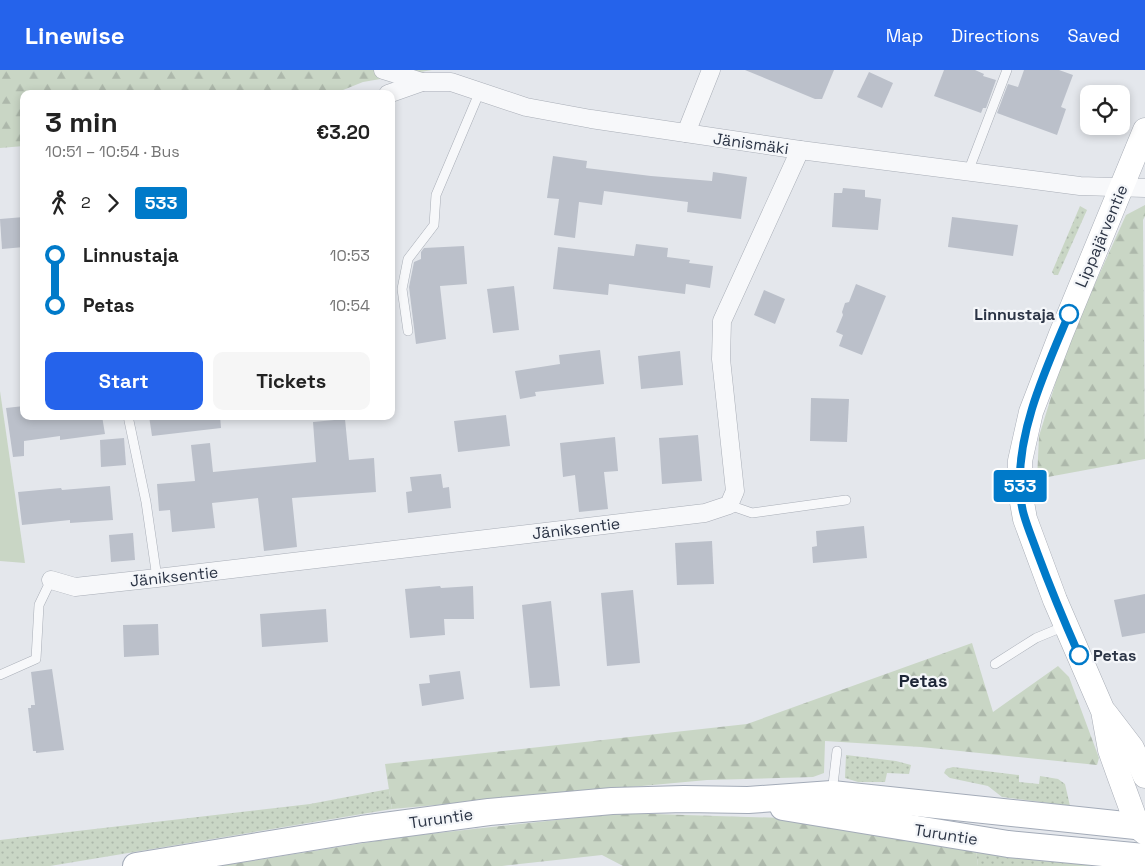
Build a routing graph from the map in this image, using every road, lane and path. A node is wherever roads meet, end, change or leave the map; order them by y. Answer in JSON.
{"nodes":[{"id":1,"x":383,"y":70,"type":"edge"},
{"id":2,"x":711,"y":70,"type":"edge"},
{"id":3,"x":1007,"y":70,"type":"edge"},
{"id":4,"x":422,"y":82,"type":"junction"},
{"id":5,"x":480,"y":91,"type":"junction"},
{"id":6,"x":395,"y":92,"type":"edge"},
{"id":7,"x":1145,"y":130,"type":"edge"},
{"id":8,"x":686,"y":133,"type":"junction"},
{"id":9,"x":800,"y":150,"type":"junction"},
{"id":10,"x":968,"y":172,"type":"junction"},
{"id":11,"x":1121,"y":188,"type":"junction"},
{"id":12,"x":1145,"y":188,"type":"edge"},
{"id":13,"x":408,"y":331,"type":"dead end"},
{"id":14,"x":129,"y":420,"type":"edge"},
{"id":15,"x":846,"y":500,"type":"dead end"},
{"id":16,"x":729,"y":505,"type":"junction"},
{"id":17,"x":157,"y":578,"type":"junction"},
{"id":18,"x":51,"y":580,"type":"joint"},
{"id":19,"x":1065,"y":626,"type":"junction"},
{"id":20,"x":995,"y":664,"type":"dead end"},
{"id":21,"x":0,"y":675,"type":"edge"},
{"id":22,"x":1103,"y":711,"type":"junction"},
{"id":23,"x":837,"y":751,"type":"dead end"},
{"id":24,"x":1145,"y":776,"type":"edge"},
{"id":25,"x":829,"y":805,"type":"junction"},
{"id":26,"x":1143,"y":829,"type":"edge"},
{"id":27,"x":1145,"y":857,"type":"edge"},
{"id":28,"x":136,"y":866,"type":"edge"}],
"edges":[{"from":1,"to":4,"type":"street"},
{"from":2,"to":8,"type":"street"},
{"from":3,"to":10,"type":"lane"},
{"from":4,"to":5,"type":"street","name":"Jänismäki"},
{"from":4,"to":6,"type":"street","name":"Jänismäki"},
{"from":5,"to":8,"type":"street","name":"Jänismäki"},
{"from":5,"to":13,"type":"lane"},
{"from":7,"to":11,"type":"main road","name":"Lippajärventie"},
{"from":8,"to":9,"type":"street","name":"Jänismäki"},
{"from":9,"to":10,"type":"street","name":"Jänismäki"},
{"from":9,"to":16,"type":"street"},
{"from":10,"to":11,"type":"street","name":"Jänismäki"},
{"from":11,"to":12,"type":"street","name":"Jänismäki"},
{"from":11,"to":19,"type":"main road","name":"Lippajärventie"},
{"from":14,"to":17,"type":"lane"},
{"from":15,"to":16,"type":"lane"},
{"from":16,"to":17,"type":"street","name":"Jäniksentie"},
{"from":17,"to":18,"type":"street","name":"Jäniksentie"},
{"from":18,"to":21,"type":"lane"},
{"from":19,"to":20,"type":"lane"},
{"from":19,"to":22,"type":"main road","name":"Lippajärventie"},
{"from":22,"to":24,"type":"main road","name":"Lippajärventie"},
{"from":22,"to":26,"type":"main road","name":"Lippajärventie"},
{"from":23,"to":25,"type":"lane"},
{"from":25,"to":26,"type":"main road","name":"Turuntie"},
{"from":25,"to":27,"type":"main road","name":"Turuntie"},
{"from":25,"to":28,"type":"main road","name":"Turuntie"}]}
